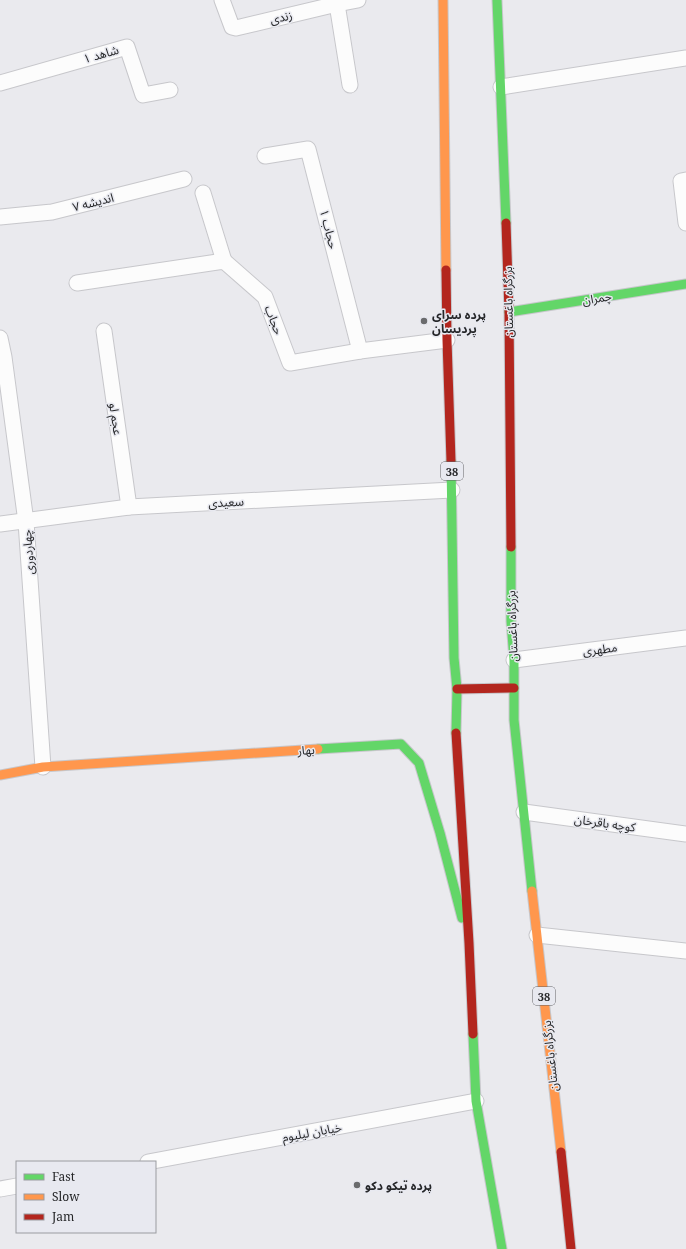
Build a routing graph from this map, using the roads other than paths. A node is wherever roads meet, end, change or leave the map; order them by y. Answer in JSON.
{"nodes":[{"id":1,"x":222,"y":0,"type":"edge"},
{"id":2,"x":358,"y":0,"type":"edge"},
{"id":3,"x":443,"y":0,"type":"edge"},
{"id":4,"x":497,"y":0,"type":"edge"},
{"id":5,"x":337,"y":4,"type":"junction"},
{"id":6,"x":686,"y":58,"type":"edge"},
{"id":7,"x":0,"y":83,"type":"edge"},
{"id":8,"x":350,"y":85,"type":"dead end"},
{"id":9,"x":501,"y":86,"type":"junction"},
{"id":10,"x":170,"y":90,"type":"dead end"},
{"id":11,"x":264,"y":156,"type":"dead end"},
{"id":12,"x":184,"y":179,"type":"dead end"},
{"id":13,"x":686,"y":180,"type":"edge"},
{"id":14,"x":203,"y":193,"type":"dead end"},
{"id":15,"x":0,"y":217,"type":"edge"},
{"id":16,"x":686,"y":223,"type":"edge"},
{"id":17,"x":224,"y":261,"type":"junction"},
{"id":18,"x":76,"y":283,"type":"dead end"},
{"id":19,"x":686,"y":284,"type":"edge"},
{"id":20,"x":509,"y":312,"type":"junction"},
{"id":21,"x":104,"y":331,"type":"dead end"},
{"id":22,"x":0,"y":338,"type":"edge"},
{"id":23,"x":447,"y":340,"type":"junction"},
{"id":24,"x":360,"y":351,"type":"junction"},
{"id":25,"x":452,"y":490,"type":"junction"},
{"id":26,"x":129,"y":507,"type":"junction"},
{"id":27,"x":26,"y":522,"type":"junction"},
{"id":28,"x":0,"y":524,"type":"edge"},
{"id":29,"x":686,"y":638,"type":"edge"},
{"id":30,"x":514,"y":660,"type":"junction"},
{"id":31,"x":514,"y":688,"type":"junction"},
{"id":32,"x":456,"y":689,"type":"junction"},
{"id":33,"x":43,"y":767,"type":"junction"},
{"id":34,"x":0,"y":775,"type":"edge"},
{"id":35,"x":524,"y":812,"type":"junction"},
{"id":36,"x":686,"y":834,"type":"edge"},
{"id":37,"x":537,"y":935,"type":"junction"},
{"id":38,"x":469,"y":943,"type":"junction"},
{"id":39,"x":686,"y":951,"type":"edge"},
{"id":40,"x":476,"y":1101,"type":"junction"},
{"id":41,"x":153,"y":1161,"type":"edge"},
{"id":42,"x":16,"y":1186,"type":"edge"},
{"id":43,"x":0,"y":1189,"type":"edge"},
{"id":44,"x":502,"y":1249,"type":"edge"},
{"id":45,"x":571,"y":1249,"type":"edge"}],
"edges":[{"from":1,"to":5,"type":"street","name":"زندی"},
{"from":2,"to":5,"type":"street","name":"زندی"},
{"from":3,"to":23,"type":"main road","number":"38"},
{"from":4,"to":9,"type":"main road","name":"بزرگراه باغستان","number":"38"},
{"from":5,"to":8,"type":"street"},
{"from":6,"to":9,"type":"street"},
{"from":7,"to":10,"type":"street","name":"شاهد ۱"},
{"from":9,"to":20,"type":"main road","name":"بزرگراه باغستان","number":"38"},
{"from":11,"to":24,"type":"street","name":"حجاب ۱"},
{"from":12,"to":15,"type":"street","name":"اندیشه ۷"},
{"from":13,"to":16,"type":"street"},
{"from":14,"to":17,"type":"street"},
{"from":17,"to":18,"type":"street"},
{"from":17,"to":24,"type":"street","name":"حجاب"},
{"from":19,"to":20,"type":"main road","name":"چمران"},
{"from":20,"to":30,"type":"main road","name":"بزرگراه باغستان","number":"38"},
{"from":21,"to":26,"type":"street","name":"عجم لو"},
{"from":22,"to":27,"type":"street","name":"چهاردوری"},
{"from":23,"to":24,"type":"street","name":"حجاب"},
{"from":23,"to":25,"type":"main road","number":"38"},
{"from":25,"to":26,"type":"street","name":"سعیدی"},
{"from":25,"to":32,"type":"main road","number":"38"},
{"from":26,"to":27,"type":"street","name":"سعیدی"},
{"from":27,"to":28,"type":"street","name":"سعیدی"},
{"from":27,"to":33,"type":"street","name":"چهاردوری"},
{"from":29,"to":30,"type":"street","name":"مطهری"},
{"from":30,"to":31,"type":"main road","name":"بزرگراه باغستان","number":"38"},
{"from":31,"to":32,"type":"main road"},
{"from":31,"to":35,"type":"main road","name":"بزرگراه باغستان","number":"38"},
{"from":32,"to":38,"type":"main road","number":"38"},
{"from":33,"to":34,"type":"main road","name":"بهار"},
{"from":33,"to":38,"type":"main road","name":"بهار"},
{"from":35,"to":36,"type":"street","name":"کوچه باقرخان"},
{"from":35,"to":37,"type":"main road","name":"بزرگراه باغستان","number":"38"},
{"from":37,"to":39,"type":"street"},
{"from":37,"to":45,"type":"main road","name":"بزرگراه باغستان","number":"38"},
{"from":38,"to":40,"type":"main road","number":"38"},
{"from":40,"to":41,"type":"street","name":"خیابان لیلیوم"},
{"from":40,"to":44,"type":"main road","number":"38"},
{"from":42,"to":43,"type":"street"}]}
